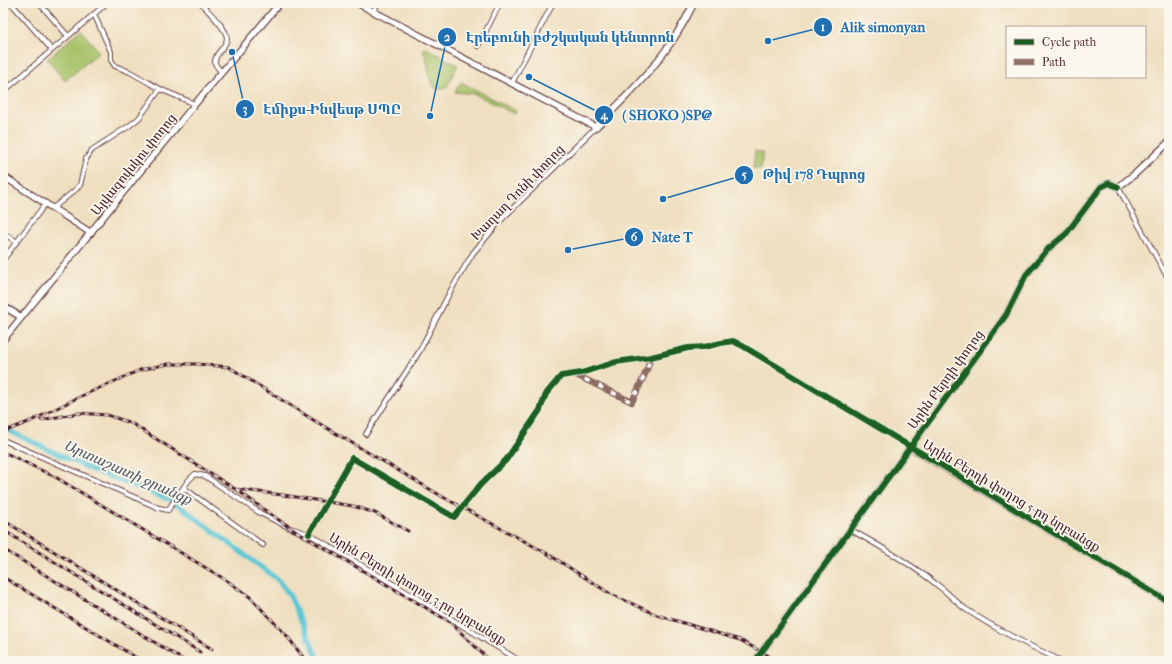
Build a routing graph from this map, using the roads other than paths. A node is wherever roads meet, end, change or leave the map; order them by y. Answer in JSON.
{"nodes":[{"id":1,"x":10,"y":3,"type":"edge"},
{"id":2,"x":39,"y":3,"type":"edge"},
{"id":3,"x":107,"y":3,"type":"edge"},
{"id":4,"x":201,"y":3,"type":"edge"},
{"id":5,"x":280,"y":3,"type":"edge"},
{"id":6,"x":357,"y":3,"type":"edge"},
{"id":7,"x":378,"y":3,"type":"edge"},
{"id":8,"x":500,"y":3,"type":"edge"},
{"id":9,"x":553,"y":3,"type":"edge"},
{"id":10,"x":694,"y":3,"type":"edge"},
{"id":11,"x":3,"y":9,"type":"edge"},
{"id":12,"x":373,"y":12,"type":"junction"},
{"id":13,"x":94,"y":14,"type":"junction"},
{"id":14,"x":68,"y":36,"type":"junction"},
{"id":15,"x":478,"y":46,"type":"dead end"},
{"id":16,"x":52,"y":50,"type":"junction"},
{"id":17,"x":222,"y":73,"type":"junction"},
{"id":18,"x":512,"y":83,"type":"junction"},
{"id":19,"x":160,"y":89,"type":"junction"},
{"id":20,"x":3,"y":92,"type":"edge"},
{"id":21,"x":196,"y":104,"type":"junction"},
{"id":22,"x":596,"y":127,"type":"junction"},
{"id":23,"x":1169,"y":142,"type":"edge"},
{"id":24,"x":3,"y":176,"type":"edge"},
{"id":25,"x":1118,"y":187,"type":"junction"},
{"id":26,"x":46,"y":203,"type":"junction"},
{"id":27,"x":53,"y":208,"type":"junction"},
{"id":28,"x":3,"y":233,"type":"edge"},
{"id":29,"x":91,"y":233,"type":"junction"},
{"id":30,"x":17,"y":242,"type":"junction"},
{"id":31,"x":3,"y":260,"type":"edge"},
{"id":32,"x":1169,"y":280,"type":"edge"},
{"id":33,"x":3,"y":306,"type":"edge"},
{"id":34,"x":21,"y":318,"type":"junction"},
{"id":35,"x":3,"y":340,"type":"edge"},
{"id":36,"x":651,"y":357,"type":"junction"},
{"id":37,"x":574,"y":374,"type":"junction"},
{"id":38,"x":366,"y":434,"type":"dead end"},
{"id":39,"x":3,"y":440,"type":"edge"},
{"id":40,"x":910,"y":447,"type":"junction"},
{"id":41,"x":184,"y":488,"type":"junction"},
{"id":42,"x":851,"y":530,"type":"junction"},
{"id":43,"x":309,"y":534,"type":"junction"},
{"id":44,"x":263,"y":545,"type":"dead end"},
{"id":45,"x":1169,"y":602,"type":"edge"},
{"id":46,"x":520,"y":661,"type":"edge"},
{"id":47,"x":756,"y":661,"type":"edge"},
{"id":48,"x":1061,"y":661,"type":"edge"}],
"edges":[{"from":1,"to":11,"type":"street"},
{"from":1,"to":16,"type":"street"},
{"from":2,"to":14,"type":"street"},
{"from":3,"to":13,"type":"street"},
{"from":4,"to":17,"type":"street"},
{"from":5,"to":17,"type":"street","name":"Այվազովսկու փողոց"},
{"from":6,"to":12,"type":"street"},
{"from":7,"to":12,"type":"street"},
{"from":8,"to":15,"type":"street"},
{"from":9,"to":18,"type":"street"},
{"from":10,"to":22,"type":"street","name":"Խաղաղ Դոնի փողոց"},
{"from":12,"to":18,"type":"street"},
{"from":13,"to":14,"type":"street"},
{"from":13,"to":19,"type":"street"},
{"from":14,"to":16,"type":"street"},
{"from":16,"to":20,"type":"street"},
{"from":17,"to":21,"type":"street","name":"Այվազովսկու փողոց"},
{"from":18,"to":22,"type":"street"},
{"from":19,"to":21,"type":"street"},
{"from":19,"to":27,"type":"street"},
{"from":21,"to":29,"type":"street","name":"Այվազովսկու փողոց"},
{"from":22,"to":38,"type":"street","name":"Խաղաղ Դոնի փողոց"},
{"from":23,"to":25,"type":"street"},
{"from":24,"to":26,"type":"street"},
{"from":25,"to":32,"type":"street"},
{"from":25,"to":40,"type":"street","name":"Արին Բերդի փողոց"},
{"from":26,"to":27,"type":"street"},
{"from":26,"to":30,"type":"street"},
{"from":27,"to":29,"type":"street"},
{"from":28,"to":30,"type":"street"},
{"from":29,"to":34,"type":"street","name":"Այվազովսկու փողոց"},
{"from":30,"to":31,"type":"street"},
{"from":33,"to":34,"type":"street"},
{"from":34,"to":35,"type":"street","name":"Այվազովսկու փողոց"},
{"from":36,"to":37,"type":"street","name":"Արին Բերդի փողոց 5-րդ նրբանցք"},
{"from":36,"to":37,"type":"street"},
{"from":36,"to":40,"type":"street","name":"Արին Բերդի փողոց 5-րդ նրբանցք"},
{"from":37,"to":43,"type":"street","name":"Արին Բերդի փողոց 5-րդ նրբանցք"},
{"from":39,"to":41,"type":"street"},
{"from":40,"to":42,"type":"street","name":"Արին Բերդի փողոց"},
{"from":40,"to":45,"type":"street","name":"Արին Բերդի փողոց 5-րդ նրբանցք"},
{"from":41,"to":43,"type":"street","name":"Արին Բերդի փողոց 3-րդ նրբանցք"},
{"from":41,"to":44,"type":"street"},
{"from":42,"to":47,"type":"street","name":"Արին Բերդի փողոց"},
{"from":42,"to":48,"type":"street"},
{"from":43,"to":46,"type":"street","name":"Արին Բերդի փողոց 3-րդ նրբանցք"}]}
